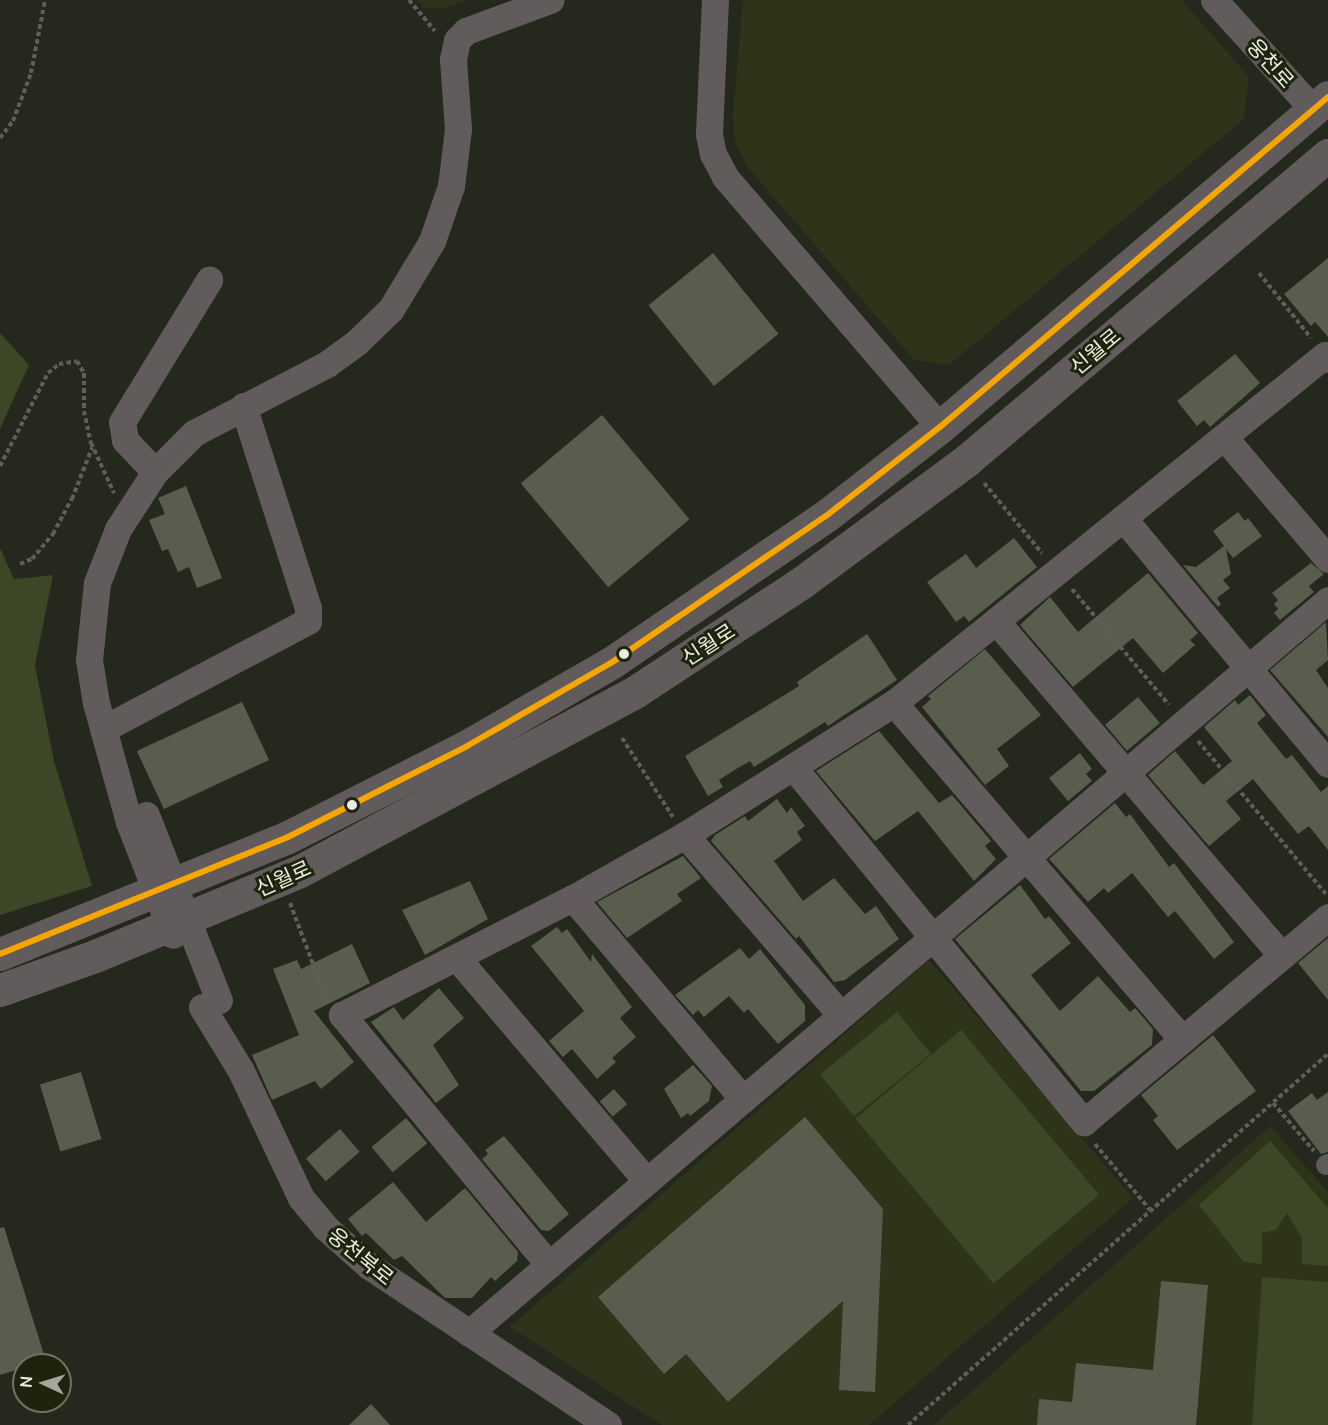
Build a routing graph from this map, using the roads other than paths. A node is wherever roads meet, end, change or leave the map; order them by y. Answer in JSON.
{"nodes":[{"id":1,"x":550,"y":0,"type":"edge"},
{"id":2,"x":715,"y":0,"type":"edge"},
{"id":3,"x":1214,"y":0,"type":"edge"},
{"id":4,"x":1323,"y":111,"type":"edge"},
{"id":5,"x":1328,"y":155,"type":"edge"},
{"id":6,"x":209,"y":280,"type":"dead end"},
{"id":7,"x":1326,"y":357,"type":"edge"},
{"id":8,"x":243,"y":406,"type":"junction"},
{"id":9,"x":940,"y":427,"type":"junction"},
{"id":10,"x":1224,"y":437,"type":"junction"},
{"id":11,"x":155,"y":472,"type":"junction"},
{"id":12,"x":1123,"y":518,"type":"junction"},
{"id":13,"x":1328,"y":559,"type":"edge"},
{"id":14,"x":1328,"y":600,"type":"edge"},
{"id":15,"x":996,"y":621,"type":"junction"},
{"id":16,"x":1248,"y":668,"type":"junction"},
{"id":17,"x":894,"y":703,"type":"junction"},
{"id":18,"x":103,"y":729,"type":"junction"},
{"id":19,"x":1328,"y":764,"type":"edge"},
{"id":20,"x":794,"y":768,"type":"junction"},
{"id":21,"x":1126,"y":772,"type":"junction"},
{"id":22,"x":685,"y":835,"type":"junction"},
{"id":23,"x":1026,"y":857,"type":"junction"},
{"id":24,"x":573,"y":898,"type":"junction"},
{"id":25,"x":1328,"y":917,"type":"edge"},
{"id":26,"x":933,"y":937,"type":"junction"},
{"id":27,"x":0,"y":954,"type":"edge"},
{"id":28,"x":1282,"y":956,"type":"junction"},
{"id":29,"x":457,"y":958,"type":"junction"},
{"id":30,"x":0,"y":990,"type":"edge"},
{"id":31,"x":841,"y":1015,"type":"junction"},
{"id":32,"x":1182,"y":1040,"type":"junction"},
{"id":33,"x":743,"y":1099,"type":"junction"},
{"id":34,"x":647,"y":1181,"type":"junction"},
{"id":35,"x":549,"y":1265,"type":"junction"},
{"id":36,"x":470,"y":1333,"type":"junction"},
{"id":37,"x":608,"y":1425,"type":"edge"}],
"edges":[{"from":1,"to":8,"type":"street","name":"웅천북로"},
{"from":2,"to":9,"type":"street"},
{"from":3,"to":4,"type":"street","name":"웅천로"},
{"from":4,"to":9,"type":"street","name":"신월로"},
{"from":5,"to":30,"type":"street","name":"신월로"},
{"from":6,"to":11,"type":"street"},
{"from":7,"to":10,"type":"street"},
{"from":8,"to":11,"type":"street","name":"웅천북로"},
{"from":8,"to":18,"type":"street"},
{"from":9,"to":27,"type":"street","name":"신월로"},
{"from":10,"to":12,"type":"street"},
{"from":10,"to":13,"type":"street"},
{"from":11,"to":18,"type":"street","name":"웅천북로"},
{"from":12,"to":15,"type":"street"},
{"from":12,"to":16,"type":"street"},
{"from":14,"to":16,"type":"street"},
{"from":15,"to":17,"type":"street"},
{"from":15,"to":21,"type":"street"},
{"from":16,"to":19,"type":"street"},
{"from":16,"to":21,"type":"street"},
{"from":17,"to":20,"type":"street"},
{"from":17,"to":23,"type":"street"},
{"from":18,"to":36,"type":"street","name":"웅천북로","bridge":true},
{"from":20,"to":22,"type":"street"},
{"from":20,"to":26,"type":"street"},
{"from":21,"to":23,"type":"street"},
{"from":21,"to":28,"type":"street"},
{"from":22,"to":24,"type":"street"},
{"from":22,"to":31,"type":"street"},
{"from":23,"to":26,"type":"street"},
{"from":23,"to":32,"type":"street"},
{"from":24,"to":29,"type":"street"},
{"from":24,"to":33,"type":"street"},
{"from":25,"to":28,"type":"street"},
{"from":26,"to":31,"type":"street"},
{"from":26,"to":32,"type":"street"},
{"from":28,"to":32,"type":"street"},
{"from":29,"to":34,"type":"street"},
{"from":29,"to":35,"type":"street"},
{"from":31,"to":33,"type":"street"},
{"from":33,"to":34,"type":"street"},
{"from":34,"to":35,"type":"street"},
{"from":35,"to":36,"type":"street"},
{"from":36,"to":37,"type":"street","name":"웅천북로"}]}
